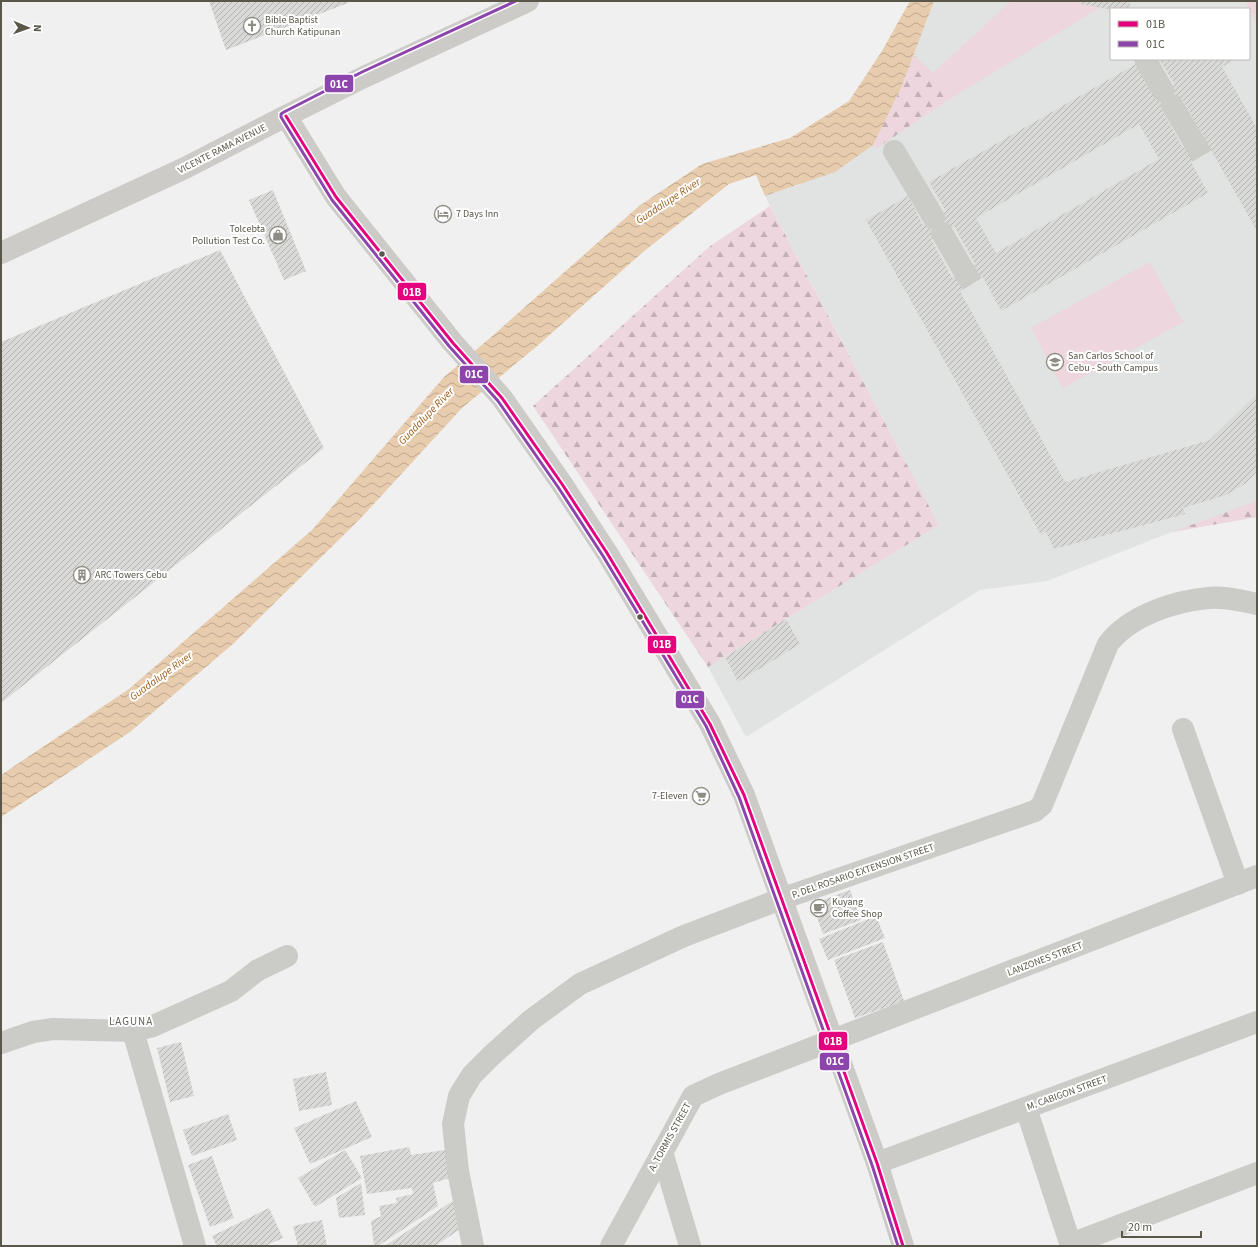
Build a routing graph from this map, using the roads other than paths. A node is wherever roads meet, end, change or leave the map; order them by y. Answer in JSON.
{"nodes":[{"id":1,"x":528,"y":1,"type":"edge"},
{"id":2,"x":1146,"y":60,"type":"edge"},
{"id":3,"x":286,"y":116,"type":"junction"},
{"id":4,"x":1194,"y":142,"type":"tunnel mouth"},
{"id":5,"x":894,"y":151,"type":"dead end"},
{"id":6,"x":1,"y":253,"type":"edge"},
{"id":7,"x":964,"y":271,"type":"tunnel mouth"},
{"id":8,"x":1257,"y":604,"type":"edge"},
{"id":9,"x":1183,"y":729,"type":"dead end"},
{"id":10,"x":1247,"y":880,"type":"edge"},
{"id":11,"x":781,"y":899,"type":"junction"},
{"id":12,"x":286,"y":956,"type":"dead end"},
{"id":13,"x":1257,"y":1022,"type":"edge"},
{"id":14,"x":133,"y":1031,"type":"junction"},
{"id":15,"x":832,"y":1041,"type":"junction"},
{"id":16,"x":1,"y":1043,"type":"edge"},
{"id":17,"x":1026,"y":1108,"type":"junction"},
{"id":18,"x":662,"y":1152,"type":"junction"},
{"id":19,"x":877,"y":1163,"type":"junction"},
{"id":20,"x":1257,"y":1173,"type":"edge"},
{"id":21,"x":469,"y":1244,"type":"edge"},
{"id":22,"x":1071,"y":1245,"type":"edge"},
{"id":23,"x":195,"y":1246,"type":"edge"},
{"id":24,"x":611,"y":1246,"type":"edge"},
{"id":25,"x":690,"y":1246,"type":"edge"},
{"id":26,"x":903,"y":1246,"type":"edge"}],
"edges":[{"from":1,"to":3,"type":"street","name":"VICENTE RAMA AVENUE"},
{"from":2,"to":4,"type":"street"},
{"from":3,"to":6,"type":"street","name":"VICENTE RAMA AVENUE"},
{"from":3,"to":11,"type":"street"},
{"from":5,"to":7,"type":"street"},
{"from":8,"to":11,"type":"street","name":"P. DEL ROSARIO EXTENSION STREET"},
{"from":9,"to":10,"type":"street"},
{"from":10,"to":15,"type":"street","name":"LANZONES STREET"},
{"from":11,"to":15,"type":"street"},
{"from":11,"to":21,"type":"street","name":"P. DEL ROSARIO EXTENSION STREET"},
{"from":12,"to":14,"type":"street"},
{"from":13,"to":17,"type":"street","name":"M. CABIGON STREET"},
{"from":14,"to":16,"type":"street"},
{"from":14,"to":23,"type":"street"},
{"from":15,"to":18,"type":"street","name":"A. TORMIS STREET"},
{"from":15,"to":19,"type":"street"},
{"from":17,"to":19,"type":"street","name":"M. CABIGON STREET"},
{"from":17,"to":22,"type":"street"},
{"from":18,"to":24,"type":"street","name":"A. TORMIS STREET"},
{"from":18,"to":25,"type":"street"},
{"from":19,"to":26,"type":"street"},
{"from":20,"to":22,"type":"street"}]}
